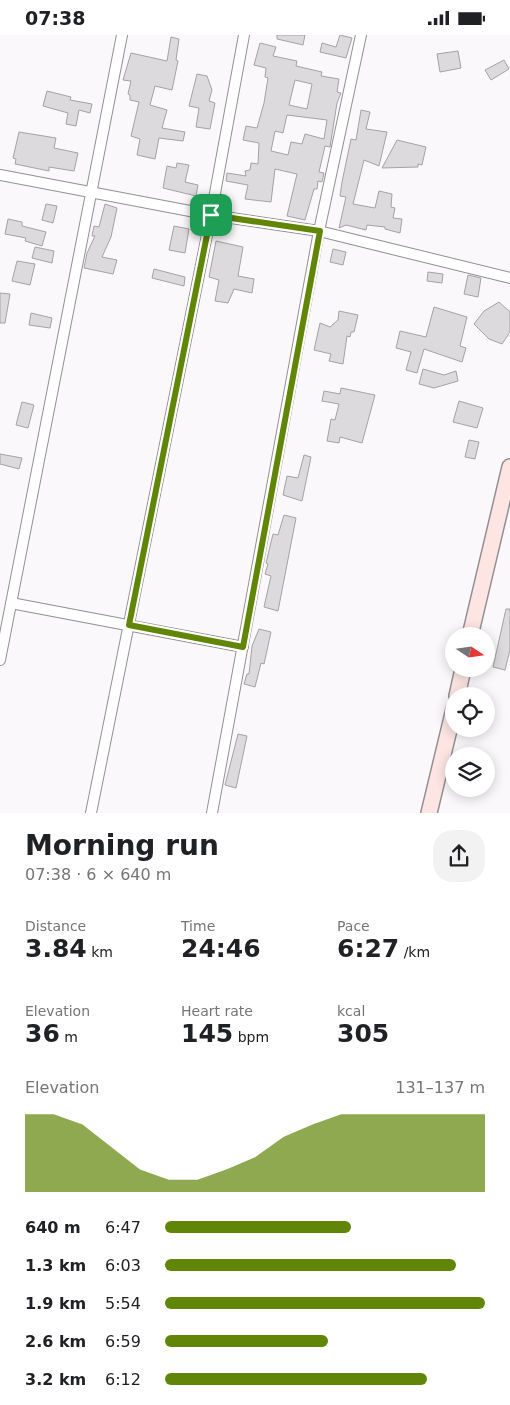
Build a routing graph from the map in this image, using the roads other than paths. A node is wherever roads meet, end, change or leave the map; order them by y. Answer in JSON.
{"nodes":[{"id":1,"x":122,"y":35,"type":"edge"},
{"id":2,"x":244,"y":35,"type":"edge"},
{"id":3,"x":361,"y":35,"type":"edge"},
{"id":4,"x":0,"y":175,"type":"edge"},
{"id":5,"x":90,"y":192,"type":"junction"},
{"id":6,"x":211,"y":215,"type":"junction"},
{"id":7,"x":320,"y":231,"type":"junction"},
{"id":8,"x":510,"y":278,"type":"edge"},
{"id":9,"x":509,"y":476,"type":"edge"},
{"id":10,"x":11,"y":603,"type":"junction"},
{"id":11,"x":129,"y":625,"type":"junction"},
{"id":12,"x":472,"y":627,"type":"edge"},
{"id":13,"x":243,"y":647,"type":"junction"},
{"id":14,"x":0,"y":660,"type":"edge"},
{"id":15,"x":447,"y":737,"type":"edge"},
{"id":16,"x":92,"y":813,"type":"edge"},
{"id":17,"x":212,"y":813,"type":"edge"},
{"id":18,"x":429,"y":813,"type":"edge"}],
"edges":[{"from":1,"to":5,"type":"street"},
{"from":2,"to":6,"type":"street"},
{"from":3,"to":7,"type":"street"},
{"from":4,"to":5,"type":"street"},
{"from":5,"to":6,"type":"street"},
{"from":5,"to":10,"type":"street"},
{"from":6,"to":7,"type":"street"},
{"from":6,"to":11,"type":"street"},
{"from":7,"to":8,"type":"street"},
{"from":7,"to":13,"type":"street"},
{"from":9,"to":12,"type":"main road"},
{"from":10,"to":11,"type":"street"},
{"from":10,"to":14,"type":"street"},
{"from":11,"to":13,"type":"street"},
{"from":11,"to":16,"type":"street"},
{"from":13,"to":17,"type":"street"},
{"from":15,"to":18,"type":"main road"}]}
